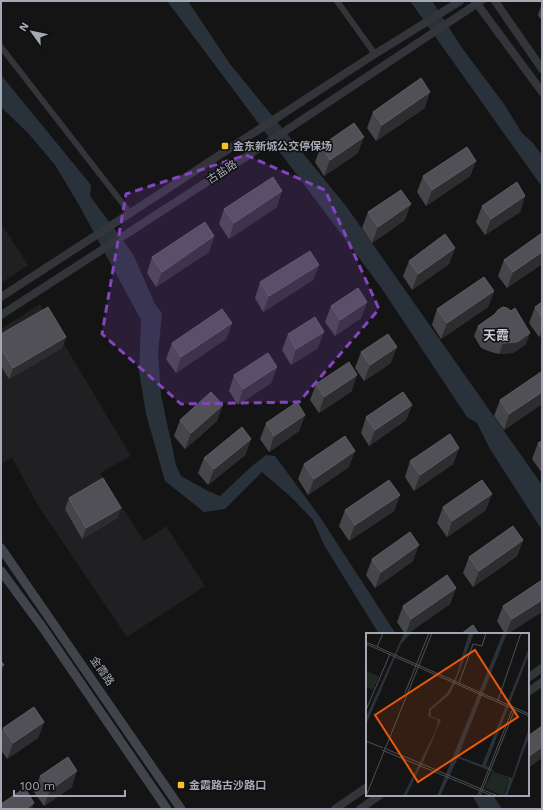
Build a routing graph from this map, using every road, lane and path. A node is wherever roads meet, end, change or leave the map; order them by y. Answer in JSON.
{"nodes":[{"id":1,"x":337,"y":1,"type":"edge"},
{"id":2,"x":460,"y":1,"type":"edge"},
{"id":3,"x":495,"y":1,"type":"edge"},
{"id":4,"x":478,"y":2,"type":"edge"},
{"id":5,"x":1,"y":47,"type":"edge"},
{"id":6,"x":374,"y":54,"type":"junction"},
{"id":7,"x":542,"y":70,"type":"edge"},
{"id":8,"x":542,"y":92,"type":"edge"},
{"id":9,"x":130,"y":213,"type":"junction"},
{"id":10,"x":1,"y":297,"type":"edge"},
{"id":11,"x":1,"y":314,"type":"edge"},
{"id":12,"x":1,"y":548,"type":"edge"},
{"id":13,"x":1,"y":571,"type":"edge"},
{"id":14,"x":542,"y":668,"type":"edge"},
{"id":15,"x":529,"y":677,"type":"edge"},
{"id":16,"x":542,"y":682,"type":"edge"},
{"id":17,"x":529,"y":691,"type":"edge"},
{"id":18,"x":366,"y":788,"type":"edge"},
{"id":19,"x":379,"y":796,"type":"edge"},
{"id":20,"x":167,"y":809,"type":"edge"},
{"id":21,"x":181,"y":809,"type":"edge"},
{"id":22,"x":335,"y":809,"type":"edge"},
{"id":23,"x":360,"y":809,"type":"edge"}],
"edges":[{"from":1,"to":6,"type":"street"},
{"from":2,"to":6,"type":"street","name":"古盐路"},
{"from":3,"to":7,"type":"street"},
{"from":4,"to":8,"type":"street"},
{"from":4,"to":11,"type":"street","name":"古盐路"},
{"from":5,"to":9,"type":"street"},
{"from":6,"to":9,"type":"street","name":"古盐路"},
{"from":9,"to":10,"type":"street","name":"古盐路"},
{"from":12,"to":21,"type":"main road","name":"金霞路"},
{"from":13,"to":20,"type":"main road"},
{"from":14,"to":15,"type":"street"},
{"from":16,"to":17,"type":"street"},
{"from":18,"to":22,"type":"street"},
{"from":19,"to":23,"type":"street"}]}
